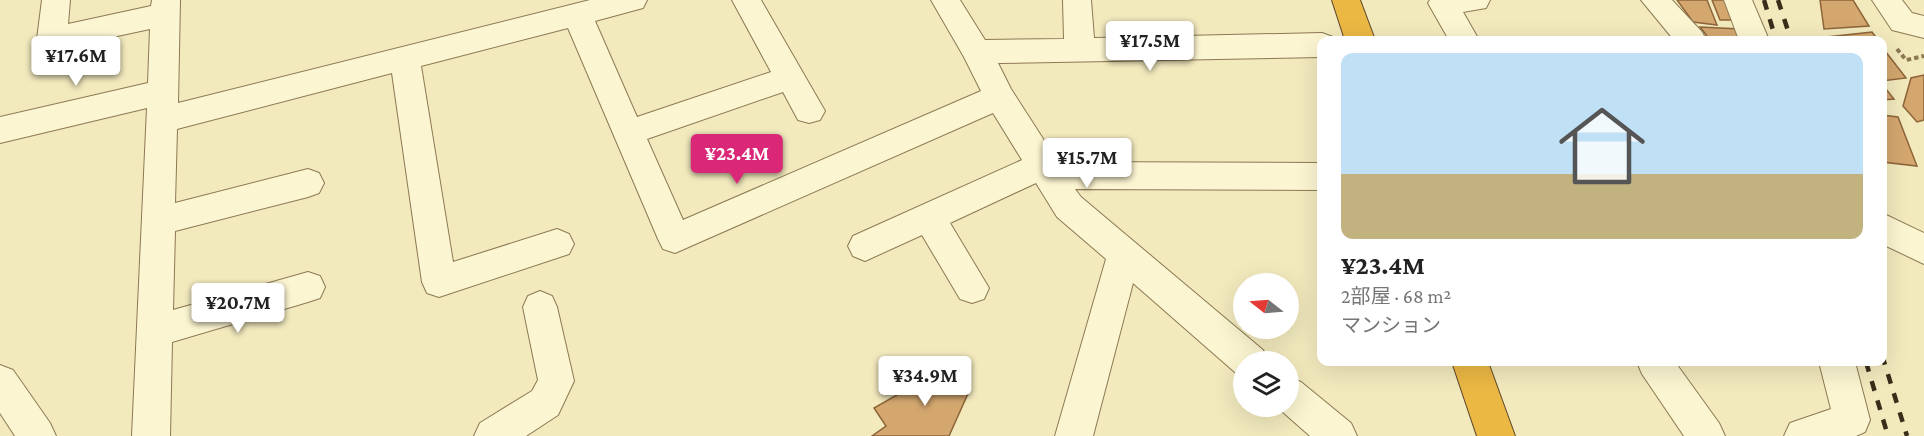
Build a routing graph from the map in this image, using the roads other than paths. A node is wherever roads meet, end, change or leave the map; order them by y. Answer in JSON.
{"nodes":[{"id":1,"x":56,"y":0,"type":"edge"},
{"id":2,"x":633,"y":0,"type":"edge"},
{"id":3,"x":746,"y":0,"type":"edge"},
{"id":4,"x":945,"y":0,"type":"edge"},
{"id":5,"x":1077,"y":0,"type":"edge"},
{"id":6,"x":1346,"y":0,"type":"edge"},
{"id":7,"x":1476,"y":0,"type":"edge"},
{"id":8,"x":1655,"y":0,"type":"edge"},
{"id":9,"x":1738,"y":0,"type":"edge"},
{"id":10,"x":1886,"y":0,"type":"edge"},
{"id":11,"x":166,"y":7,"type":"edge"},
{"id":12,"x":577,"y":14,"type":"junction"},
{"id":13,"x":1924,"y":27,"type":"edge"},
{"id":14,"x":1359,"y":36,"type":"edge"},
{"id":15,"x":1462,"y":36,"type":"edge"},
{"id":16,"x":1687,"y":36,"type":"edge"},
{"id":17,"x":1752,"y":36,"type":"edge"},
{"id":18,"x":1317,"y":45,"type":"edge"},
{"id":19,"x":1080,"y":50,"type":"junction"},
{"id":20,"x":977,"y":52,"type":"junction"},
{"id":21,"x":405,"y":58,"type":"junction"},
{"id":22,"x":789,"y":78,"type":"junction"},
{"id":23,"x":999,"y":97,"type":"junction"},
{"id":24,"x":163,"y":106,"type":"junction"},
{"id":25,"x":809,"y":111,"type":"dead end"},
{"id":26,"x":0,"y":130,"type":"edge"},
{"id":27,"x":628,"y":133,"type":"junction"},
{"id":28,"x":1045,"y":170,"type":"junction"},
{"id":29,"x":1317,"y":177,"type":"edge"},
{"id":30,"x":308,"y":183,"type":"dead end"},
{"id":31,"x":929,"y":217,"type":"junction"},
{"id":32,"x":159,"y":221,"type":"junction"},
{"id":33,"x":1887,"y":230,"type":"edge"},
{"id":34,"x":557,"y":244,"type":"dead end"},
{"id":35,"x":865,"y":246,"type":"dead end"},
{"id":36,"x":1924,"y":249,"type":"edge"},
{"id":37,"x":1124,"y":254,"type":"junction"},
{"id":38,"x":308,"y":287,"type":"dead end"},
{"id":39,"x":972,"y":288,"type":"dead end"},
{"id":40,"x":540,"y":307,"type":"dead end"},
{"id":41,"x":155,"y":331,"type":"junction"},
{"id":42,"x":1237,"y":351,"type":"edge"},
{"id":43,"x":1471,"y":366,"type":"edge"},
{"id":44,"x":1658,"y":366,"type":"edge"},
{"id":45,"x":1838,"y":366,"type":"edge"},
{"id":46,"x":0,"y":382,"type":"edge"},
{"id":47,"x":1299,"y":403,"type":"edge"},
{"id":48,"x":37,"y":436,"type":"edge"},
{"id":49,"x":151,"y":436,"type":"edge"},
{"id":50,"x":493,"y":436,"type":"edge"},
{"id":51,"x":1074,"y":436,"type":"edge"},
{"id":52,"x":1338,"y":436,"type":"edge"},
{"id":53,"x":1496,"y":436,"type":"edge"},
{"id":54,"x":1706,"y":436,"type":"edge"},
{"id":55,"x":1803,"y":436,"type":"edge"}],
"edges":[{"from":1,"to":11,"type":"street"},
{"from":2,"to":12,"type":"street"},
{"from":3,"to":22,"type":"street"},
{"from":4,"to":20,"type":"street"},
{"from":5,"to":19,"type":"street"},
{"from":6,"to":14,"type":"highway"},
{"from":7,"to":15,"type":"street"},
{"from":8,"to":16,"type":"street"},
{"from":9,"to":17,"type":"street"},
{"from":10,"to":13,"type":"street"},
{"from":11,"to":24,"type":"street"},
{"from":12,"to":21,"type":"street"},
{"from":12,"to":27,"type":"street"},
{"from":18,"to":19,"type":"street"},
{"from":19,"to":20,"type":"street"},
{"from":20,"to":23,"type":"street"},
{"from":21,"to":24,"type":"street"},
{"from":21,"to":34,"type":"street"},
{"from":22,"to":25,"type":"street"},
{"from":22,"to":27,"type":"street"},
{"from":23,"to":27,"type":"street"},
{"from":23,"to":28,"type":"street"},
{"from":24,"to":26,"type":"street"},
{"from":24,"to":32,"type":"street"},
{"from":28,"to":29,"type":"street"},
{"from":28,"to":31,"type":"street"},
{"from":28,"to":37,"type":"street"},
{"from":30,"to":32,"type":"street"},
{"from":31,"to":35,"type":"street"},
{"from":31,"to":39,"type":"street"},
{"from":32,"to":41,"type":"street"},
{"from":33,"to":36,"type":"street"},
{"from":37,"to":42,"type":"street"},
{"from":37,"to":51,"type":"street"},
{"from":38,"to":41,"type":"street"},
{"from":40,"to":50,"type":"street"},
{"from":41,"to":49,"type":"street"},
{"from":43,"to":53,"type":"highway"},
{"from":44,"to":54,"type":"street"},
{"from":45,"to":55,"type":"street"},
{"from":46,"to":48,"type":"street"},
{"from":47,"to":52,"type":"street"}]}
